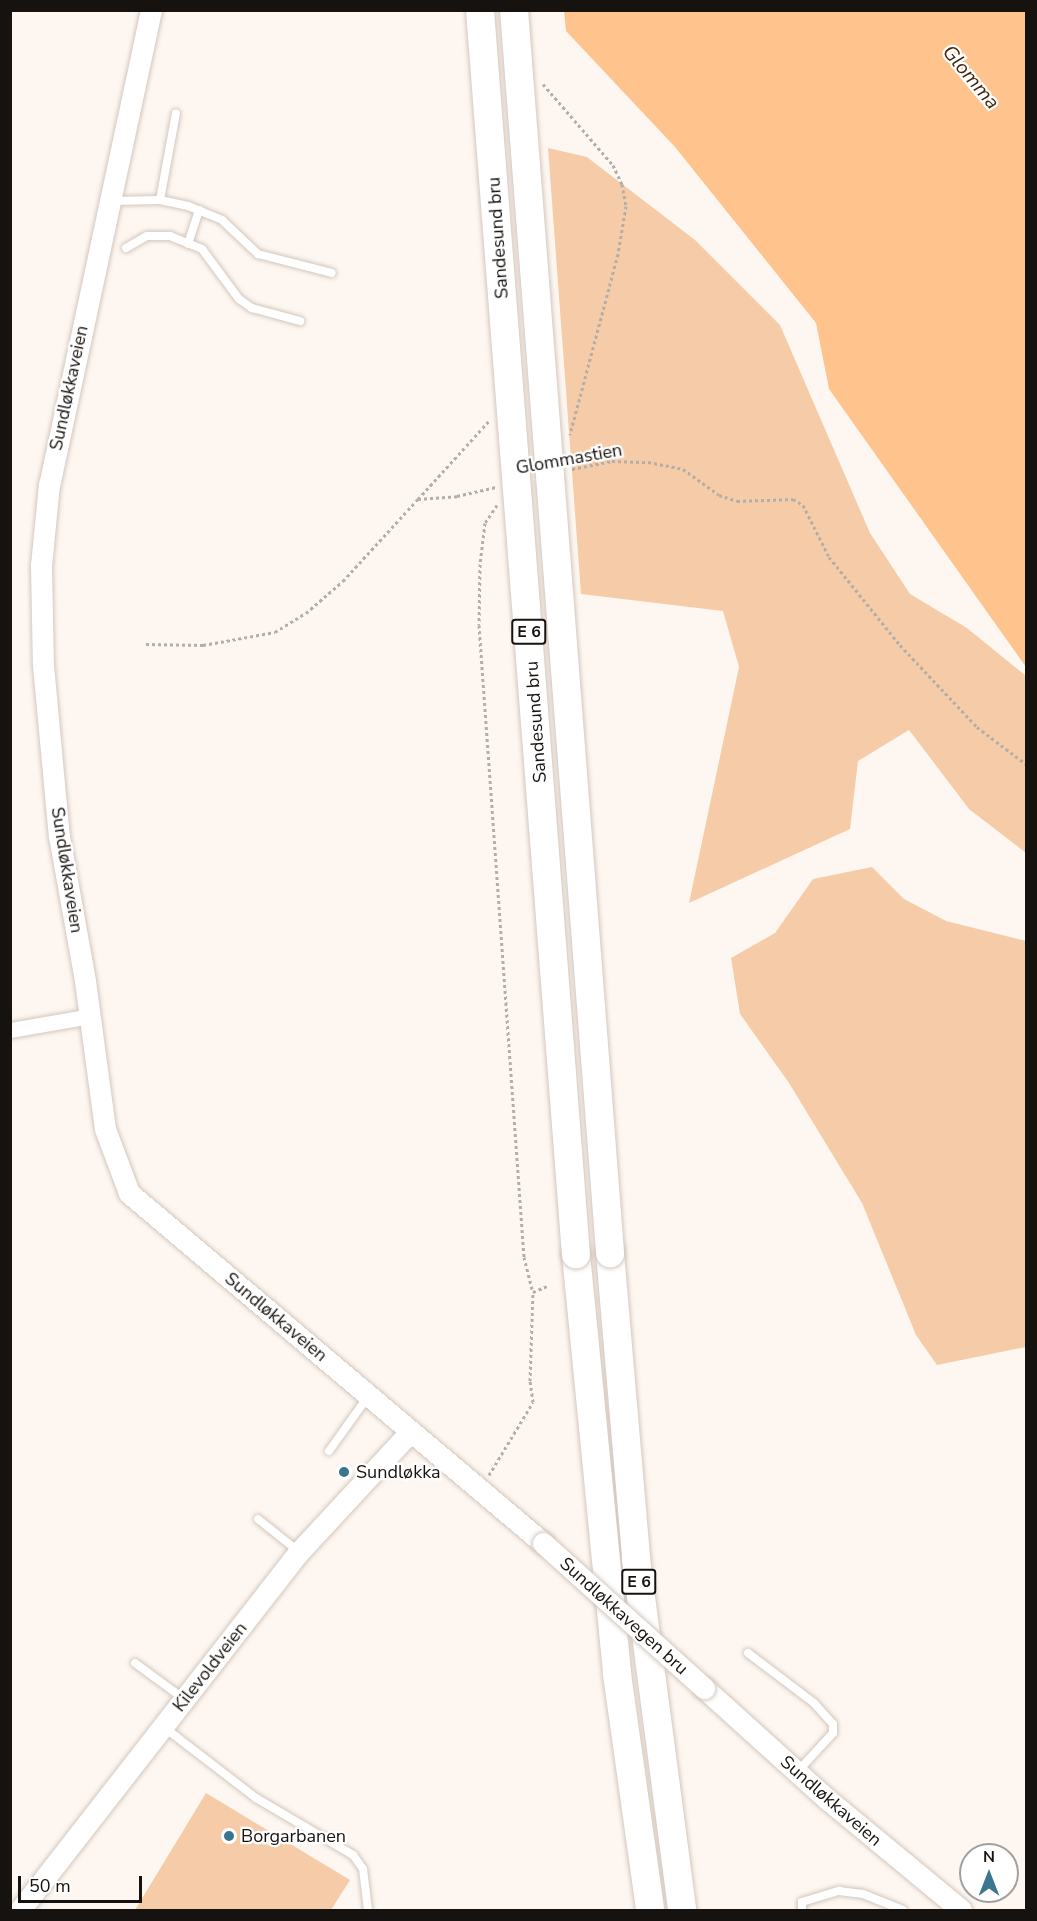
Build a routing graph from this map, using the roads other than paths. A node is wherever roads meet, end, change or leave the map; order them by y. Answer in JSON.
{"nodes":[{"id":1,"x":151,"y":10,"type":"edge"},
{"id":2,"x":480,"y":10,"type":"edge"},
{"id":3,"x":514,"y":10,"type":"edge"},
{"id":4,"x":176,"y":114,"type":"dead end"},
{"id":5,"x":160,"y":200,"type":"junction"},
{"id":6,"x":108,"y":201,"type":"junction"},
{"id":7,"x":199,"y":210,"type":"junction"},
{"id":8,"x":189,"y":244,"type":"junction"},
{"id":9,"x":126,"y":248,"type":"dead end"},
{"id":10,"x":332,"y":273,"type":"dead end"},
{"id":11,"x":300,"y":321,"type":"dead end"},
{"id":12,"x":90,"y":1016,"type":"junction"},
{"id":13,"x":10,"y":1030,"type":"edge"},
{"id":14,"x":368,"y":1397,"type":"junction"},
{"id":15,"x":410,"y":1432,"type":"junction"},
{"id":16,"x":328,"y":1450,"type":"dead end"},
{"id":17,"x":258,"y":1519,"type":"dead end"},
{"id":18,"x":543,"y":1543,"type":"joint"},
{"id":19,"x":299,"y":1552,"type":"junction"},
{"id":20,"x":748,"y":1653,"type":"dead end"},
{"id":21,"x":135,"y":1663,"type":"dead end"},
{"id":22,"x":704,"y":1689,"type":"joint"},
{"id":23,"x":185,"y":1700,"type":"junction"},
{"id":24,"x":164,"y":1727,"type":"junction"},
{"id":25,"x":797,"y":1772,"type":"junction"},
{"id":26,"x":644,"y":1873,"type":"junction"},
{"id":27,"x":20,"y":1911,"type":"edge"},
{"id":28,"x":368,"y":1911,"type":"edge"},
{"id":29,"x":641,"y":1911,"type":"edge"},
{"id":30,"x":650,"y":1911,"type":"edge"},
{"id":31,"x":682,"y":1911,"type":"edge"},
{"id":32,"x":802,"y":1911,"type":"edge"},
{"id":33,"x":903,"y":1911,"type":"edge"},
{"id":34,"x":961,"y":1911,"type":"edge"}],
"edges":[{"from":1,"to":6,"type":"main road","name":"Sundløkkaveien"},
{"from":2,"to":26,"type":"highway","name":"Sandesund bru","number":"E 6","bridge":true},
{"from":3,"to":31,"type":"highway","name":"Sandesund bru","number":"E 6","bridge":true},
{"from":4,"to":5,"type":"lane"},
{"from":5,"to":6,"type":"lane"},
{"from":5,"to":7,"type":"lane"},
{"from":6,"to":12,"type":"main road","name":"Sundløkkaveien"},
{"from":7,"to":8,"type":"lane"},
{"from":7,"to":10,"type":"lane"},
{"from":8,"to":9,"type":"lane"},
{"from":8,"to":11,"type":"lane"},
{"from":12,"to":13,"type":"street"},
{"from":12,"to":14,"type":"main road","name":"Sundløkkaveien"},
{"from":14,"to":15,"type":"main road","name":"Sundløkkaveien"},
{"from":14,"to":16,"type":"lane"},
{"from":15,"to":18,"type":"main road","name":"Sundløkkaveien"},
{"from":15,"to":19,"type":"main road","name":"Kilevoldveien"},
{"from":17,"to":19,"type":"lane"},
{"from":18,"to":22,"type":"main road","name":"Sundløkkavegen bru","bridge":true},
{"from":19,"to":23,"type":"main road","name":"Kilevoldveien"},
{"from":20,"to":25,"type":"lane"},
{"from":21,"to":23,"type":"lane"},
{"from":22,"to":25,"type":"main road","name":"Sundløkkaveien"},
{"from":23,"to":24,"type":"main road","name":"Kilevoldveien"},
{"from":24,"to":27,"type":"main road","name":"Kilevoldveien"},
{"from":24,"to":28,"type":"lane"},
{"from":25,"to":34,"type":"main road","name":"Sundløkkaveien"},
{"from":26,"to":29,"type":"highway","number":"E 6"},
{"from":26,"to":30,"type":"highway","number":"E 6"},
{"from":32,"to":33,"type":"lane"}]}
